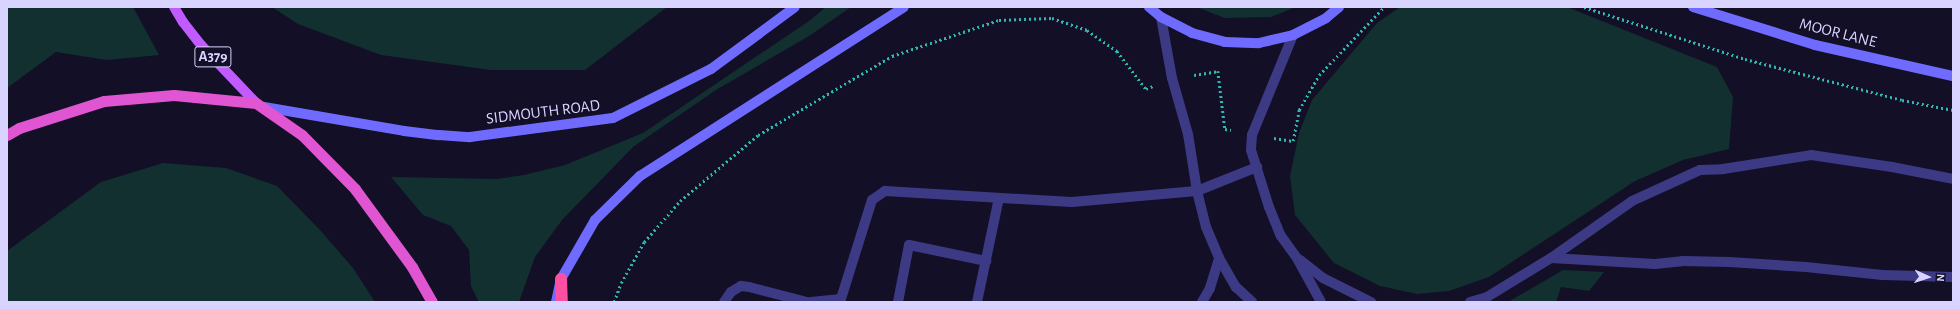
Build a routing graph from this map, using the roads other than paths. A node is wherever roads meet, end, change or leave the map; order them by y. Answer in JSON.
{"nodes":[{"id":1,"x":174,"y":7,"type":"edge"},
{"id":2,"x":795,"y":7,"type":"edge"},
{"id":3,"x":904,"y":7,"type":"edge"},
{"id":4,"x":1149,"y":7,"type":"edge"},
{"id":5,"x":1339,"y":7,"type":"edge"},
{"id":6,"x":1693,"y":7,"type":"edge"},
{"id":7,"x":1161,"y":17,"type":"junction"},
{"id":8,"x":1293,"y":35,"type":"junction"},
{"id":9,"x":1953,"y":76,"type":"edge"},
{"id":10,"x":260,"y":105,"type":"junction"},
{"id":11,"x":7,"y":135,"type":"edge"},
{"id":12,"x":1257,"y":167,"type":"junction"},
{"id":13,"x":1953,"y":179,"type":"edge"},
{"id":14,"x":1197,"y":191,"type":"junction"},
{"id":15,"x":999,"y":198,"type":"junction"},
{"id":16,"x":1219,"y":258,"type":"junction"},
{"id":17,"x":1297,"y":258,"type":"junction"},
{"id":18,"x":1551,"y":258,"type":"junction"},
{"id":19,"x":986,"y":261,"type":"junction"},
{"id":20,"x":1953,"y":277,"type":"edge"},
{"id":21,"x":561,"y":279,"type":"junction"},
{"id":22,"x":1236,"y":286,"type":"junction"},
{"id":23,"x":840,"y":301,"type":"edge"},
{"id":24,"x":432,"y":302,"type":"edge"},
{"id":25,"x":556,"y":302,"type":"edge"},
{"id":26,"x":562,"y":302,"type":"edge"},
{"id":27,"x":724,"y":302,"type":"edge"},
{"id":28,"x":807,"y":302,"type":"edge"},
{"id":29,"x":811,"y":302,"type":"edge"},
{"id":30,"x":898,"y":302,"type":"edge"},
{"id":31,"x":977,"y":302,"type":"edge"},
{"id":32,"x":1202,"y":302,"type":"edge"},
{"id":33,"x":1239,"y":302,"type":"edge"},
{"id":34,"x":1252,"y":302,"type":"edge"},
{"id":35,"x":1321,"y":302,"type":"edge"},
{"id":36,"x":1371,"y":302,"type":"edge"},
{"id":37,"x":1470,"y":302,"type":"edge"}],
"edges":[{"from":1,"to":10,"type":"main road","number":"A379"},
{"from":2,"to":10,"type":"main road","name":"SIDMOUTH ROAD"},
{"from":3,"to":21,"type":"main road"},
{"from":4,"to":7,"type":"main road"},
{"from":5,"to":8,"type":"main road"},
{"from":6,"to":9,"type":"main road","name":"MOOR LANE"},
{"from":7,"to":8,"type":"main road"},
{"from":7,"to":14,"type":"lane"},
{"from":8,"to":12,"type":"lane"},
{"from":10,"to":11,"type":"highway"},
{"from":10,"to":24,"type":"highway"},
{"from":12,"to":14,"type":"lane"},
{"from":12,"to":17,"type":"lane"},
{"from":13,"to":18,"type":"lane"},
{"from":14,"to":15,"type":"lane"},
{"from":14,"to":16,"type":"lane"},
{"from":15,"to":19,"type":"lane"},
{"from":15,"to":23,"type":"lane"},
{"from":16,"to":22,"type":"lane"},
{"from":16,"to":32,"type":"lane"},
{"from":17,"to":35,"type":"lane"},
{"from":17,"to":36,"type":"lane"},
{"from":18,"to":20,"type":"lane"},
{"from":18,"to":37,"type":"lane"},
{"from":19,"to":30,"type":"lane"},
{"from":19,"to":31,"type":"lane"},
{"from":21,"to":25,"type":"main road"},
{"from":21,"to":26,"type":"highway"},
{"from":22,"to":33,"type":"lane"},
{"from":22,"to":34,"type":"lane"},
{"from":23,"to":29,"type":"lane"},
{"from":27,"to":28,"type":"lane"}]}
